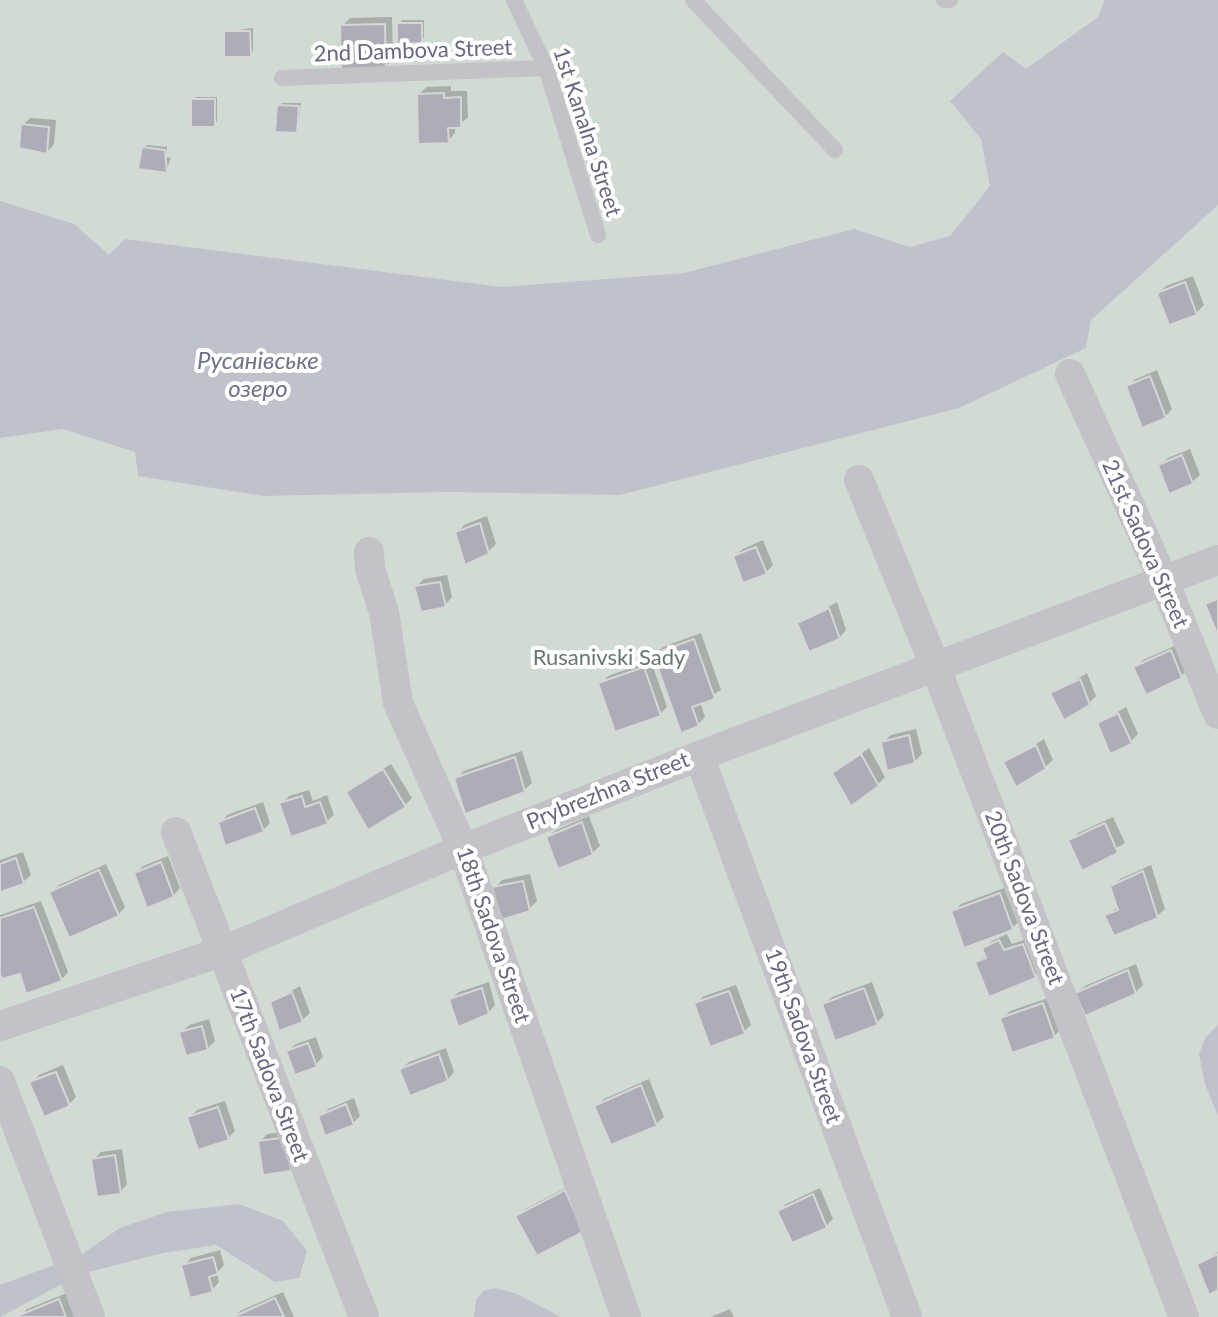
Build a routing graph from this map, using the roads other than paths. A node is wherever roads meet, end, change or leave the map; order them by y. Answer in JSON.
{"nodes":[{"id":1,"x":514,"y":0,"type":"edge"},
{"id":2,"x":693,"y":0,"type":"edge"},
{"id":3,"x":944,"y":0,"type":"edge"},
{"id":4,"x":950,"y":0,"type":"edge"},
{"id":5,"x":546,"y":68,"type":"junction"},
{"id":6,"x":282,"y":78,"type":"dead end"},
{"id":7,"x":835,"y":150,"type":"dead end"},
{"id":8,"x":598,"y":235,"type":"dead end"},
{"id":9,"x":1070,"y":374,"type":"dead end"},
{"id":10,"x":859,"y":480,"type":"dead end"},
{"id":11,"x":369,"y":552,"type":"dead end"},
{"id":12,"x":1218,"y":560,"type":"edge"},
{"id":13,"x":1163,"y":579,"type":"junction"},
{"id":14,"x":935,"y":666,"type":"junction"},
{"id":15,"x":1218,"y":714,"type":"edge"},
{"id":16,"x":699,"y":756,"type":"junction"},
{"id":17,"x":176,"y":832,"type":"dead end"},
{"id":18,"x":463,"y":849,"type":"junction"},
{"id":19,"x":221,"y":952,"type":"junction"},
{"id":20,"x":0,"y":1026,"type":"edge"},
{"id":21,"x":0,"y":1081,"type":"edge"},
{"id":22,"x":90,"y":1317,"type":"edge"},
{"id":23,"x":364,"y":1317,"type":"edge"},
{"id":24,"x":626,"y":1317,"type":"edge"},
{"id":25,"x":907,"y":1317,"type":"edge"},
{"id":26,"x":1184,"y":1317,"type":"edge"}],
"edges":[{"from":1,"to":5,"type":"lane","name":"1st Kanalna Street"},
{"from":2,"to":7,"type":"lane"},
{"from":3,"to":4,"type":"lane"},
{"from":5,"to":6,"type":"lane","name":"2nd Dambova Street"},
{"from":5,"to":8,"type":"lane","name":"1st Kanalna Street"},
{"from":9,"to":13,"type":"street","name":"21st Sadova Street"},
{"from":10,"to":14,"type":"street","name":"20th Sadova Street"},
{"from":11,"to":18,"type":"street","name":"18th Sadova Street"},
{"from":12,"to":13,"type":"street","name":"Prybrezhna Street"},
{"from":13,"to":14,"type":"street","name":"Prybrezhna Street"},
{"from":13,"to":15,"type":"street","name":"21st Sadova Street"},
{"from":14,"to":16,"type":"street","name":"Prybrezhna Street"},
{"from":14,"to":26,"type":"street","name":"20th Sadova Street"},
{"from":16,"to":18,"type":"street","name":"Prybrezhna Street"},
{"from":16,"to":25,"type":"street","name":"19th Sadova Street"},
{"from":17,"to":19,"type":"street","name":"17th Sadova Street"},
{"from":18,"to":19,"type":"street","name":"Prybrezhna Street"},
{"from":18,"to":24,"type":"street","name":"18th Sadova Street"},
{"from":19,"to":20,"type":"street","name":"Prybrezhna Street"},
{"from":19,"to":23,"type":"street","name":"17th Sadova Street"},
{"from":21,"to":22,"type":"street"}]}
